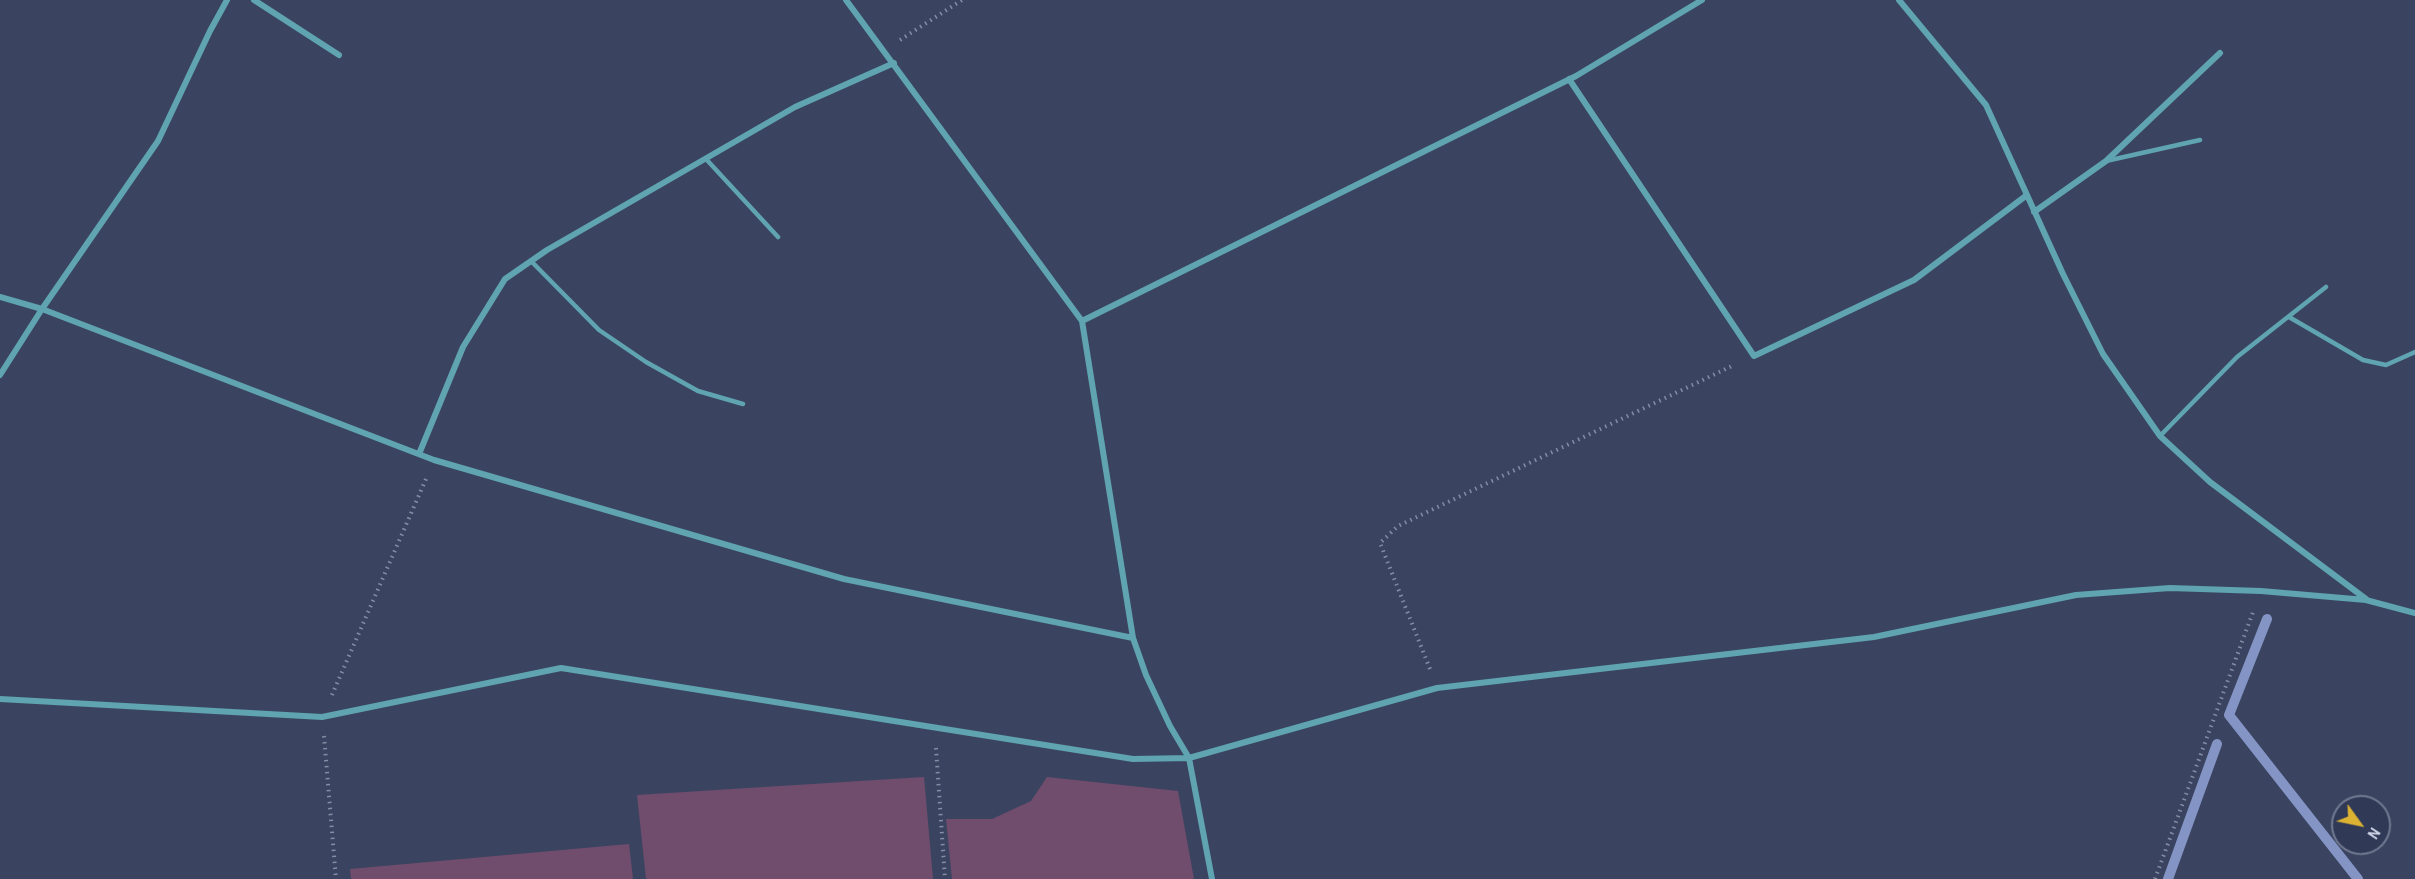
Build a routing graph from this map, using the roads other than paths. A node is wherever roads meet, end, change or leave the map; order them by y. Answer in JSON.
{"nodes":[{"id":1,"x":227,"y":0,"type":"edge"},
{"id":2,"x":254,"y":0,"type":"edge"},
{"id":3,"x":846,"y":0,"type":"edge"},
{"id":4,"x":1702,"y":0,"type":"edge"},
{"id":5,"x":1899,"y":0,"type":"edge"},
{"id":6,"x":2220,"y":53,"type":"dead end"},
{"id":7,"x":339,"y":55,"type":"dead end"},
{"id":8,"x":894,"y":63,"type":"junction"},
{"id":9,"x":1569,"y":79,"type":"junction"},
{"id":10,"x":2200,"y":140,"type":"dead end"},
{"id":11,"x":706,"y":159,"type":"junction"},
{"id":12,"x":2106,"y":160,"type":"junction"},
{"id":13,"x":2027,"y":195,"type":"junction"},
{"id":14,"x":2034,"y":212,"type":"junction"},
{"id":15,"x":778,"y":237,"type":"dead end"},
{"id":16,"x":531,"y":261,"type":"junction"},
{"id":17,"x":2325,"y":287,"type":"dead end"},
{"id":18,"x":0,"y":297,"type":"edge"},
{"id":19,"x":42,"y":309,"type":"junction"},
{"id":20,"x":2289,"y":317,"type":"junction"},
{"id":21,"x":1082,"y":321,"type":"junction"},
{"id":22,"x":2415,"y":352,"type":"edge"},
{"id":23,"x":0,"y":375,"type":"edge"},
{"id":24,"x":743,"y":404,"type":"dead end"},
{"id":25,"x":2160,"y":436,"type":"junction"},
{"id":26,"x":419,"y":454,"type":"junction"},
{"id":27,"x":2367,"y":600,"type":"junction"},
{"id":28,"x":2415,"y":613,"type":"edge"},
{"id":29,"x":1133,"y":638,"type":"junction"},
{"id":30,"x":0,"y":699,"type":"edge"},
{"id":31,"x":1189,"y":758,"type":"junction"},
{"id":32,"x":1212,"y":879,"type":"edge"}],
"edges":[{"from":1,"to":19,"type":"street"},
{"from":2,"to":7,"type":"street"},
{"from":3,"to":8,"type":"street"},
{"from":4,"to":9,"type":"street"},
{"from":5,"to":13,"type":"street"},
{"from":6,"to":12,"type":"street"},
{"from":8,"to":11,"type":"street"},
{"from":8,"to":21,"type":"street"},
{"from":9,"to":13,"type":"street"},
{"from":9,"to":21,"type":"street"},
{"from":10,"to":12,"type":"lane"},
{"from":11,"to":15,"type":"lane"},
{"from":11,"to":16,"type":"street"},
{"from":12,"to":14,"type":"street"},
{"from":13,"to":14,"type":"street"},
{"from":14,"to":25,"type":"street"},
{"from":16,"to":24,"type":"lane"},
{"from":16,"to":26,"type":"street"},
{"from":17,"to":20,"type":"lane"},
{"from":18,"to":19,"type":"street"},
{"from":19,"to":23,"type":"street"},
{"from":19,"to":26,"type":"street"},
{"from":20,"to":22,"type":"lane"},
{"from":20,"to":25,"type":"lane"},
{"from":21,"to":29,"type":"street"},
{"from":25,"to":27,"type":"street"},
{"from":26,"to":29,"type":"street"},
{"from":27,"to":28,"type":"street"},
{"from":27,"to":31,"type":"street"},
{"from":29,"to":31,"type":"street"},
{"from":30,"to":31,"type":"street"},
{"from":31,"to":32,"type":"street"}]}
